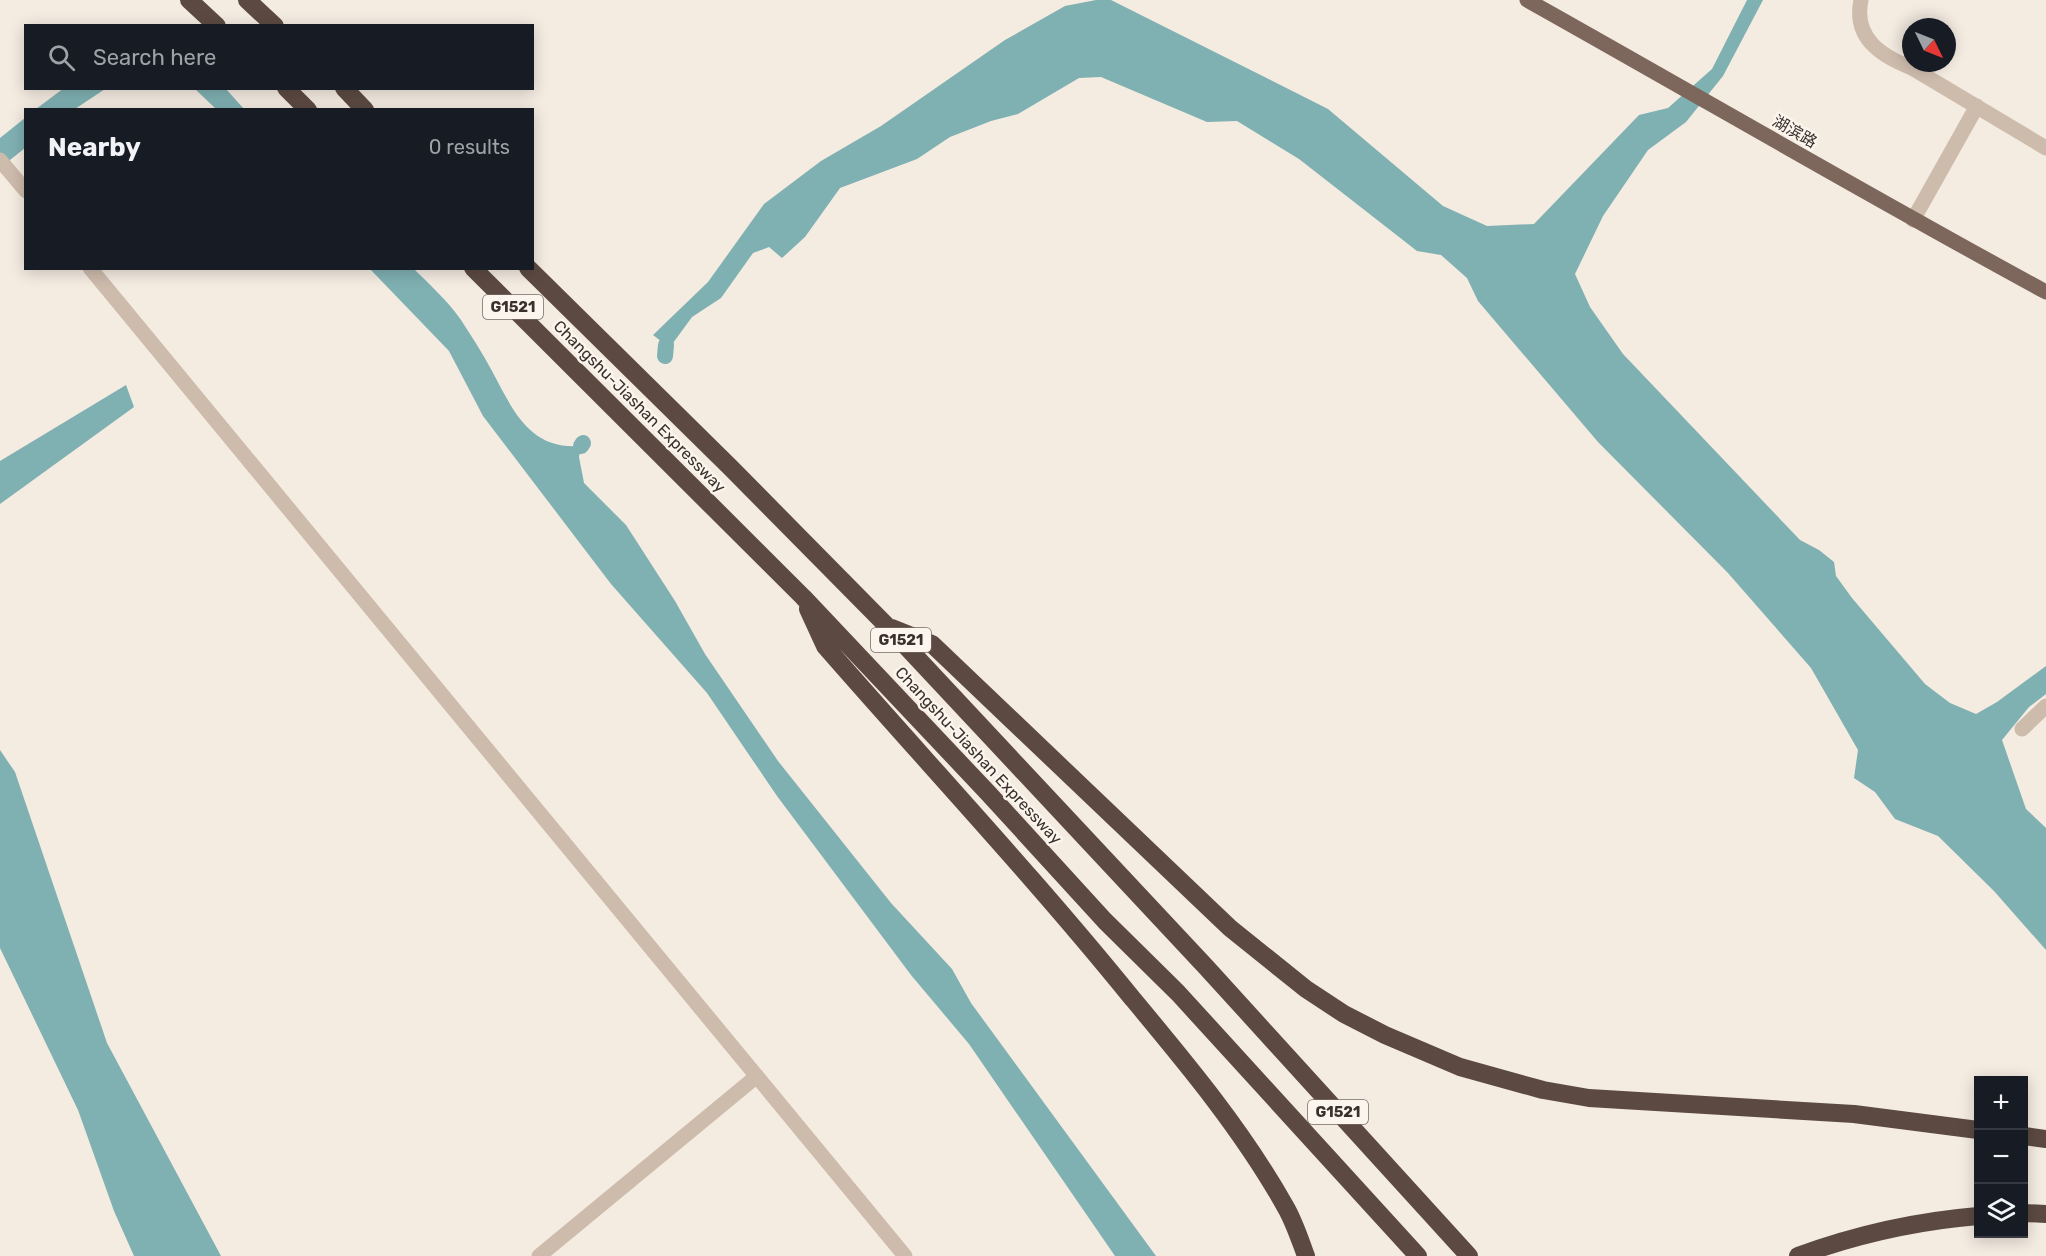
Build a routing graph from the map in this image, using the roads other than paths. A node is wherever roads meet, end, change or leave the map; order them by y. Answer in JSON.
{"nodes":[{"id":1,"x":189,"y":0,"type":"edge"},
{"id":2,"x":247,"y":0,"type":"edge"},
{"id":3,"x":1527,"y":0,"type":"edge"},
{"id":4,"x":1861,"y":0,"type":"edge"},
{"id":5,"x":215,"y":24,"type":"edge"},
{"id":6,"x":273,"y":24,"type":"edge"},
{"id":7,"x":288,"y":90,"type":"edge"},
{"id":8,"x":346,"y":90,"type":"edge"},
{"id":9,"x":1977,"y":106,"type":"junction"},
{"id":10,"x":306,"y":108,"type":"edge"},
{"id":11,"x":363,"y":108,"type":"edge"},
{"id":12,"x":2046,"y":148,"type":"edge"},
{"id":13,"x":2,"y":163,"type":"edge"},
{"id":14,"x":24,"y":189,"type":"edge"},
{"id":15,"x":1913,"y":220,"type":"junction"},
{"id":16,"x":92,"y":270,"type":"edge"},
{"id":17,"x":475,"y":270,"type":"edge"},
{"id":18,"x":530,"y":270,"type":"edge"},
{"id":19,"x":2046,"y":292,"type":"edge"},
{"id":20,"x":803,"y":597,"type":"junction"},
{"id":21,"x":888,"y":627,"type":"junction"},
{"id":22,"x":2046,"y":706,"type":"edge"},
{"id":23,"x":2022,"y":729,"type":"dead end"},
{"id":24,"x":757,"y":1076,"type":"junction"},
{"id":25,"x":1974,"y":1129,"type":"edge"},
{"id":26,"x":2028,"y":1137,"type":"edge"},
{"id":27,"x":2046,"y":1139,"type":"edge"},
{"id":28,"x":2028,"y":1213,"type":"edge"},
{"id":29,"x":2046,"y":1214,"type":"edge"},
{"id":30,"x":1974,"y":1217,"type":"edge"},
{"id":31,"x":539,"y":1256,"type":"edge"},
{"id":32,"x":905,"y":1256,"type":"edge"},
{"id":33,"x":1306,"y":1256,"type":"edge"},
{"id":34,"x":1418,"y":1256,"type":"edge"},
{"id":35,"x":1469,"y":1256,"type":"edge"},
{"id":36,"x":1798,"y":1256,"type":"edge"}],
"edges":[{"from":1,"to":5,"type":"highway"},
{"from":2,"to":6,"type":"highway"},
{"from":3,"to":15,"type":"main road","name":"湖滨路"},
{"from":4,"to":9,"type":"street"},
{"from":7,"to":10,"type":"highway"},
{"from":8,"to":11,"type":"highway"},
{"from":9,"to":12,"type":"street"},
{"from":9,"to":15,"type":"street"},
{"from":13,"to":14,"type":"street"},
{"from":15,"to":19,"type":"main road","name":"湖滨路"},
{"from":16,"to":24,"type":"street"},
{"from":17,"to":20,"type":"highway","name":"Changshu-Jiashan Expressway","number":"G1521"},
{"from":18,"to":21,"type":"highway","name":"Changshu-Jiashan Expressway","number":"G1521"},
{"from":20,"to":33,"type":"highway"},
{"from":20,"to":34,"type":"highway","name":"Changshu-Jiashan Expressway","number":"G1521"},
{"from":21,"to":25,"type":"highway"},
{"from":21,"to":35,"type":"highway","name":"Changshu-Jiashan Expressway","number":"G1521"},
{"from":22,"to":23,"type":"street"},
{"from":24,"to":31,"type":"street"},
{"from":24,"to":32,"type":"street"},
{"from":26,"to":27,"type":"highway"},
{"from":28,"to":29,"type":"highway"},
{"from":30,"to":36,"type":"highway"}]}
